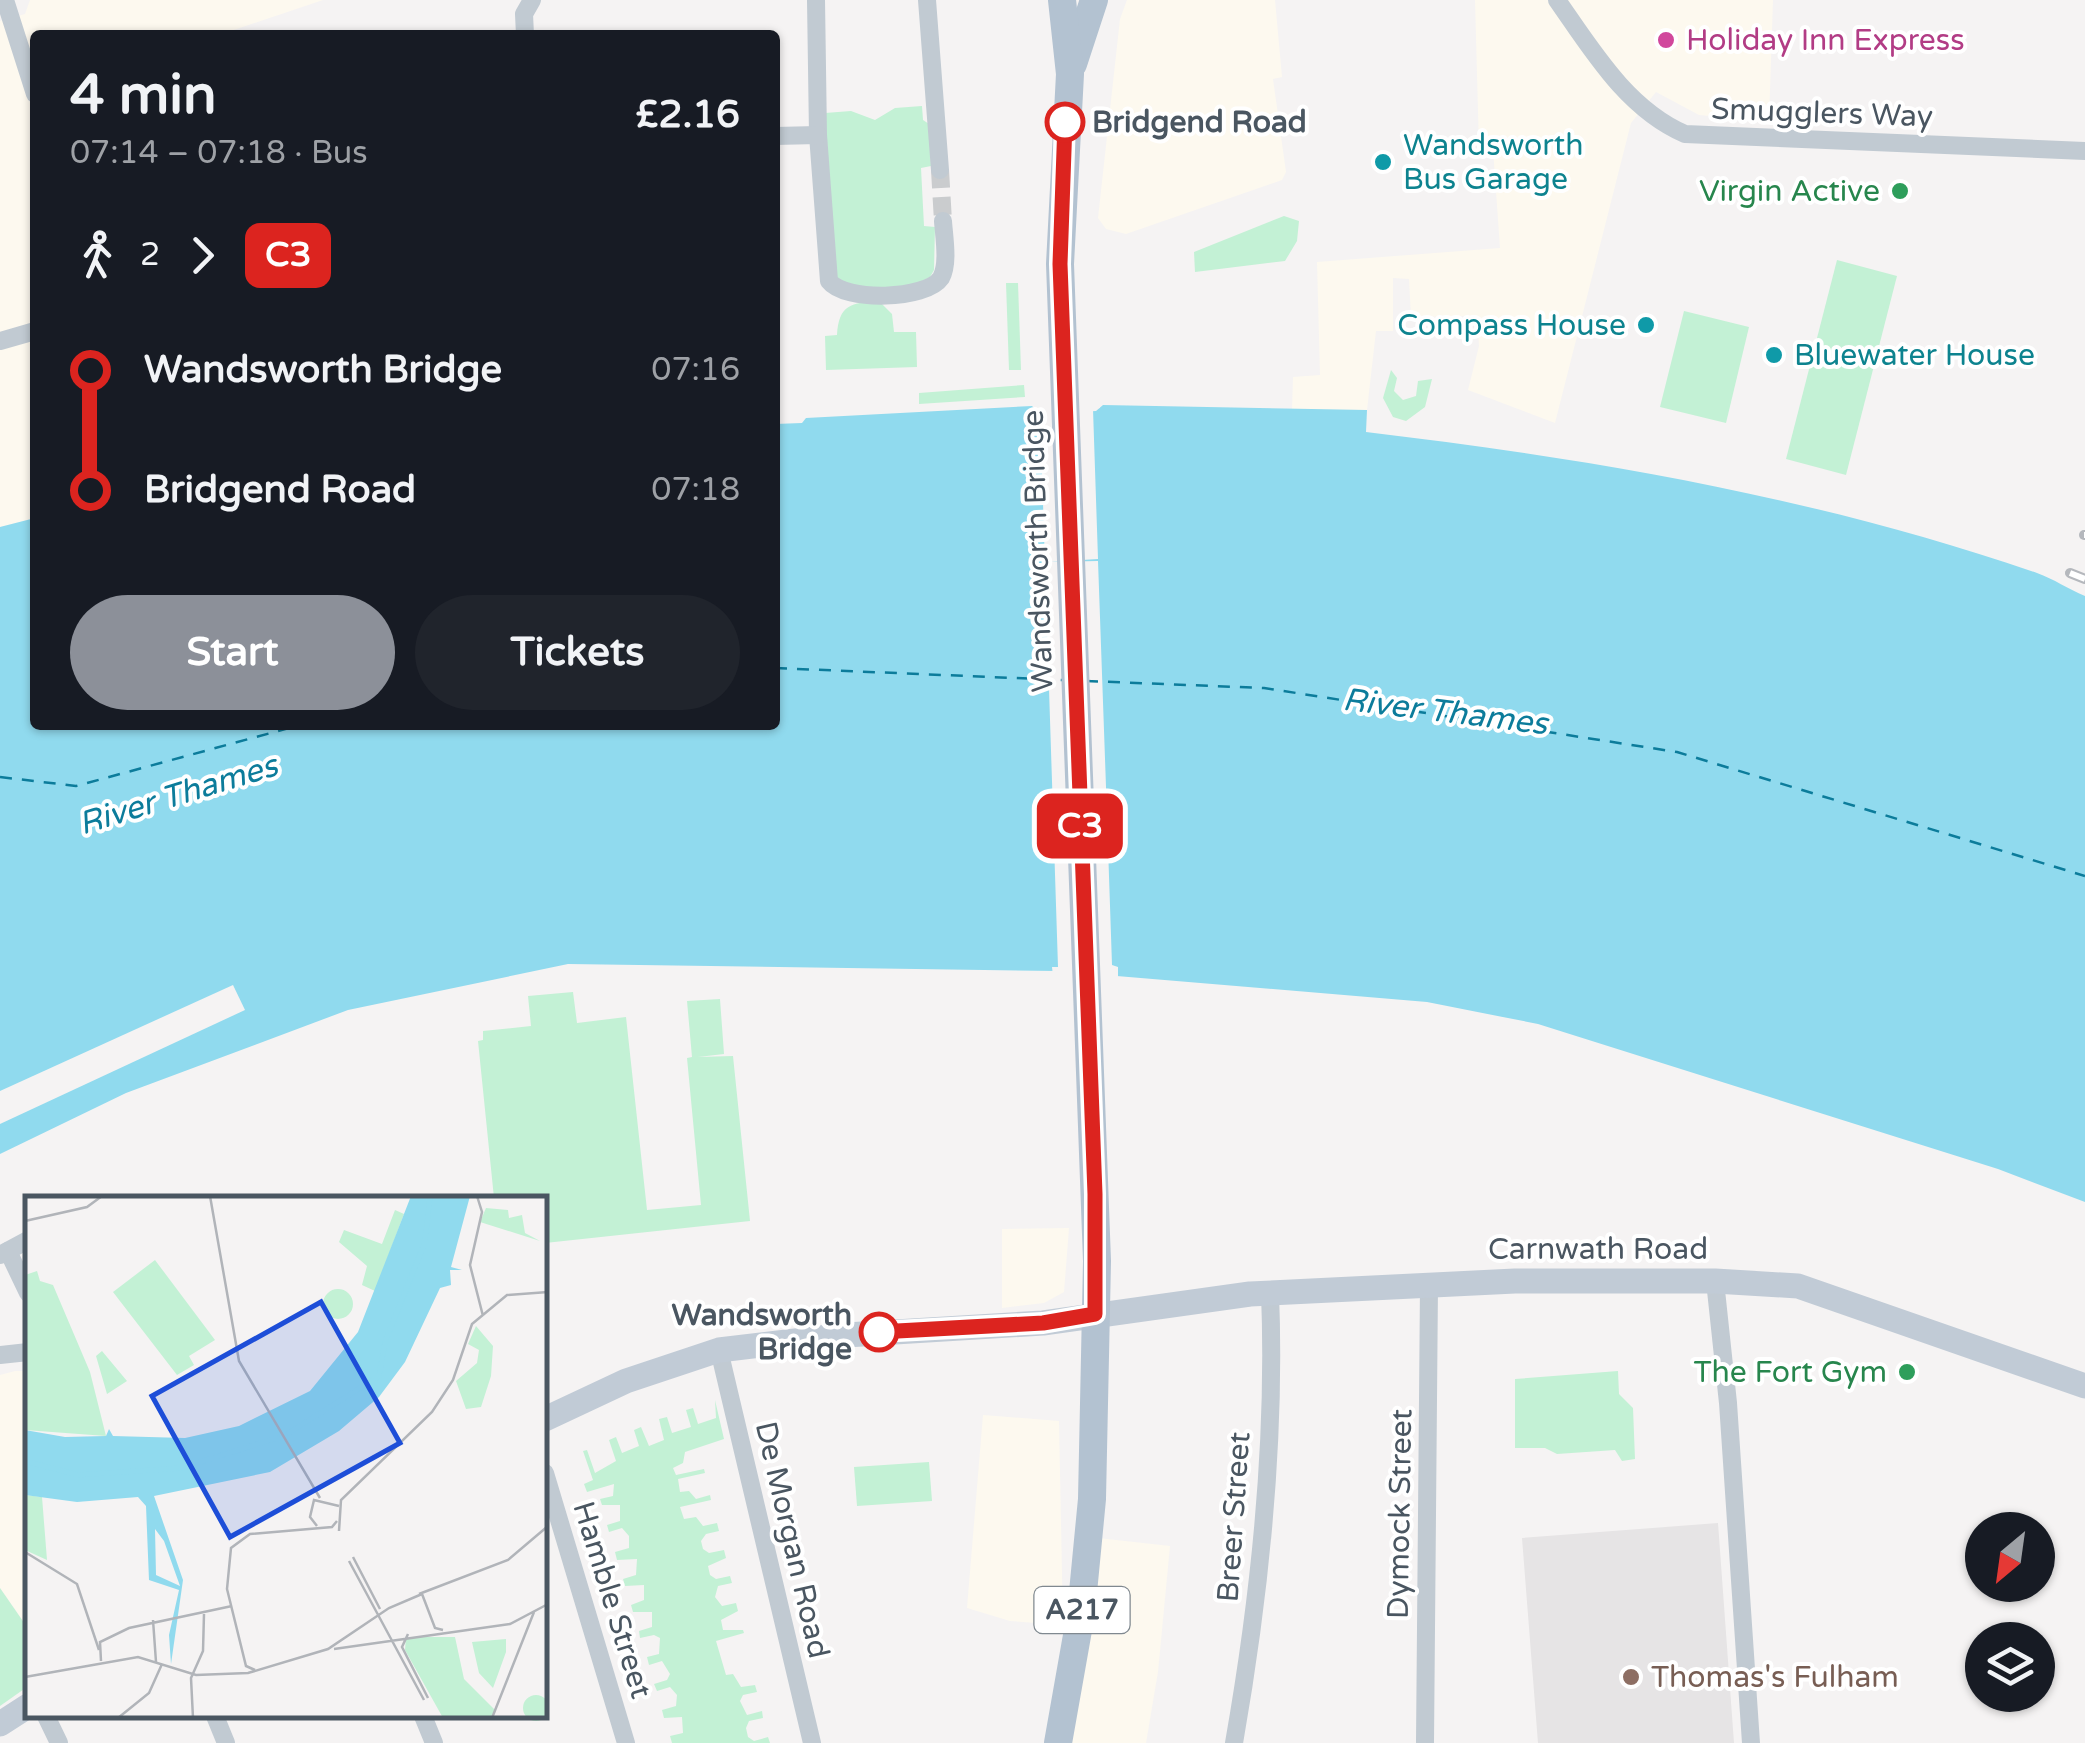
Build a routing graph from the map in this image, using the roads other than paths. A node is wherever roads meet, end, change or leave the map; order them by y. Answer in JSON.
{"nodes":[{"id":1,"x":5,"y":0,"type":"edge"},
{"id":2,"x":816,"y":0,"type":"edge"},
{"id":3,"x":927,"y":0,"type":"edge"},
{"id":4,"x":1062,"y":0,"type":"edge"},
{"id":5,"x":1094,"y":0,"type":"edge"},
{"id":6,"x":1558,"y":0,"type":"edge"},
{"id":7,"x":523,"y":5,"type":"edge"},
{"id":8,"x":525,"y":30,"type":"edge"},
{"id":9,"x":1070,"y":74,"type":"junction"},
{"id":10,"x":30,"y":78,"type":"edge"},
{"id":11,"x":818,"y":135,"type":"junction"},
{"id":12,"x":780,"y":136,"type":"edge"},
{"id":13,"x":2085,"y":151,"type":"edge"},
{"id":14,"x":940,"y":170,"type":"tunnel mouth"},
{"id":15,"x":944,"y":222,"type":"tunnel mouth"},
{"id":16,"x":30,"y":332,"type":"edge"},
{"id":17,"x":0,"y":341,"type":"edge"},
{"id":18,"x":4,"y":1253,"type":"edge"},
{"id":19,"x":1715,"y":1281,"type":"junction"},
{"id":20,"x":1429,"y":1285,"type":"junction"},
{"id":21,"x":25,"y":1288,"type":"edge"},
{"id":22,"x":1270,"y":1293,"type":"junction"},
{"id":23,"x":1095,"y":1314,"type":"junction"},
{"id":24,"x":719,"y":1350,"type":"junction"},
{"id":25,"x":25,"y":1352,"type":"edge"},
{"id":26,"x":0,"y":1355,"type":"edge"},
{"id":27,"x":2085,"y":1386,"type":"edge"},
{"id":28,"x":548,"y":1418,"type":"edge"},
{"id":29,"x":548,"y":1482,"type":"edge"},
{"id":30,"x":25,"y":1708,"type":"edge"},
{"id":31,"x":47,"y":1718,"type":"edge"},
{"id":32,"x":216,"y":1718,"type":"edge"},
{"id":33,"x":424,"y":1718,"type":"edge"},
{"id":34,"x":0,"y":1724,"type":"edge"},
{"id":35,"x":58,"y":1743,"type":"edge"},
{"id":36,"x":226,"y":1743,"type":"edge"},
{"id":37,"x":434,"y":1743,"type":"edge"},
{"id":38,"x":626,"y":1743,"type":"edge"},
{"id":39,"x":812,"y":1743,"type":"edge"},
{"id":40,"x":1058,"y":1743,"type":"edge"},
{"id":41,"x":1234,"y":1743,"type":"edge"},
{"id":42,"x":1426,"y":1743,"type":"edge"},
{"id":43,"x":1751,"y":1743,"type":"edge"}],
"edges":[{"from":1,"to":10,"type":"street"},
{"from":2,"to":11,"type":"street"},
{"from":3,"to":14,"type":"street"},
{"from":4,"to":9,"type":"main road","number":"A217"},
{"from":5,"to":9,"type":"main road","number":"A217"},
{"from":6,"to":13,"type":"street","name":"Smugglers Way"},
{"from":7,"to":8,"type":"street"},
{"from":9,"to":23,"type":"main road","name":"Wandsworth Bridge","number":"A217"},
{"from":11,"to":12,"type":"street"},
{"from":11,"to":15,"type":"street"},
{"from":16,"to":17,"type":"street"},
{"from":18,"to":21,"type":"street"},
{"from":19,"to":20,"type":"street","name":"Carnwath Road"},
{"from":19,"to":27,"type":"street","name":"Carnwath Road"},
{"from":19,"to":43,"type":"street"},
{"from":20,"to":22,"type":"street","name":"Carnwath Road"},
{"from":20,"to":42,"type":"street","name":"Dymock Street"},
{"from":22,"to":23,"type":"street","name":"Carnwath Road"},
{"from":22,"to":41,"type":"street","name":"Breer Street"},
{"from":23,"to":24,"type":"street","name":"Carnwath Road"},
{"from":23,"to":40,"type":"main road","number":"A217"},
{"from":24,"to":28,"type":"street","name":"Carnwath Road"},
{"from":24,"to":39,"type":"street","name":"De Morgan Road"},
{"from":25,"to":26,"type":"street"},
{"from":29,"to":38,"type":"street","name":"Hamble Street"},
{"from":30,"to":34,"type":"street"},
{"from":31,"to":35,"type":"street"},
{"from":32,"to":36,"type":"street"},
{"from":33,"to":37,"type":"street"}]}
